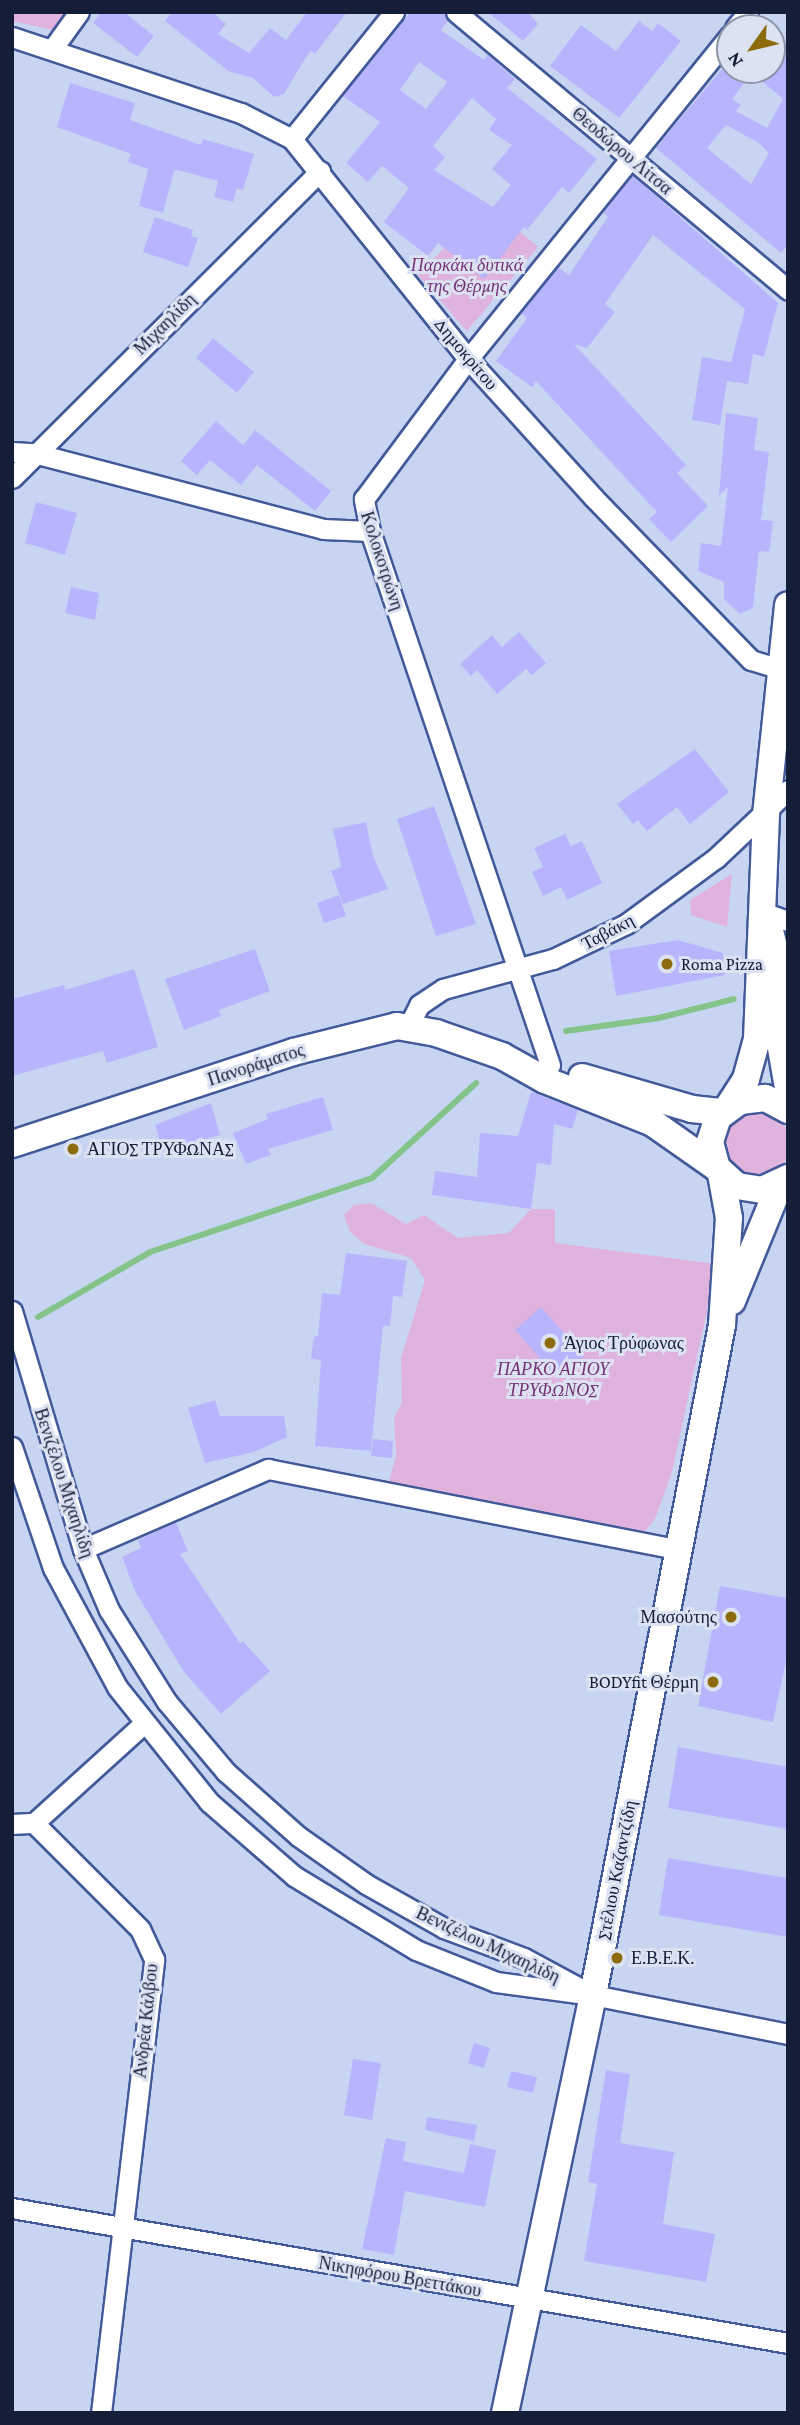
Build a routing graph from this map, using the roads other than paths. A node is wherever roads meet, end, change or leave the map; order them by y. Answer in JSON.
{"nodes":[{"id":1,"x":79,"y":12,"type":"edge"},
{"id":2,"x":394,"y":12,"type":"edge"},
{"id":3,"x":456,"y":12,"type":"edge"},
{"id":4,"x":12,"y":37,"type":"edge"},
{"id":5,"x":53,"y":47,"type":"junction"},
{"id":6,"x":716,"y":52,"type":"edge"},
{"id":7,"x":292,"y":139,"type":"junction"},
{"id":8,"x":630,"y":158,"type":"junction"},
{"id":9,"x":320,"y":171,"type":"junction"},
{"id":10,"x":788,"y":290,"type":"edge"},
{"id":11,"x":468,"y":359,"type":"junction"},
{"id":12,"x":12,"y":452,"type":"edge"},
{"id":13,"x":34,"y":453,"type":"junction"},
{"id":14,"x":12,"y":478,"type":"edge"},
{"id":15,"x":370,"y":531,"type":"junction"},
{"id":16,"x":788,"y":605,"type":"edge"},
{"id":17,"x":780,"y":669,"type":"junction"},
{"id":18,"x":788,"y":790,"type":"edge"},
{"id":19,"x":766,"y":815,"type":"junction"},
{"id":20,"x":776,"y":917,"type":"edge"},
{"id":21,"x":518,"y":969,"type":"junction"},
{"id":22,"x":775,"y":969,"type":"edge"},
{"id":23,"x":768,"y":1010,"type":"junction"},
{"id":24,"x":408,"y":1027,"type":"junction"},
{"id":25,"x":502,"y":1056,"type":"junction"},
{"id":26,"x":550,"y":1065,"type":"junction"},
{"id":27,"x":788,"y":1088,"type":"edge"},
{"id":28,"x":725,"y":1109,"type":"junction"},
{"id":29,"x":788,"y":1110,"type":"edge"},
{"id":30,"x":12,"y":1144,"type":"edge"},
{"id":31,"x":719,"y":1171,"type":"junction"},
{"id":32,"x":785,"y":1181,"type":"edge"},
{"id":33,"x":12,"y":1311,"type":"edge"},
{"id":34,"x":722,"y":1325,"type":"junction"},
{"id":35,"x":12,"y":1447,"type":"edge"},
{"id":36,"x":83,"y":1549,"type":"junction"},
{"id":37,"x":677,"y":1549,"type":"junction"},
{"id":38,"x":143,"y":1724,"type":"junction"},
{"id":39,"x":12,"y":1824,"type":"edge"},
{"id":40,"x":34,"y":1824,"type":"junction"},
{"id":41,"x":593,"y":1995,"type":"junction"},
{"id":42,"x":788,"y":2034,"type":"edge"},
{"id":43,"x":12,"y":2208,"type":"edge"},
{"id":44,"x":122,"y":2226,"type":"junction"},
{"id":45,"x":528,"y":2301,"type":"junction"},
{"id":46,"x":788,"y":2343,"type":"edge"},
{"id":47,"x":101,"y":2413,"type":"edge"},
{"id":48,"x":505,"y":2413,"type":"edge"}],
"edges":[{"from":1,"to":5,"type":"street"},
{"from":2,"to":7,"type":"street"},
{"from":3,"to":8,"type":"street","name":"Θεοδώρου Λίτσα"},
{"from":4,"to":5,"type":"street","name":"Δημοκρίτου"},
{"from":5,"to":7,"type":"street","name":"Δημοκρίτου"},
{"from":6,"to":8,"type":"street","name":"Κολοκοτρώνη"},
{"from":7,"to":9,"type":"street","name":"Δημοκρίτου"},
{"from":8,"to":10,"type":"street","name":"Θεοδώρου Λίτσα"},
{"from":8,"to":11,"type":"street","name":"Κολοκοτρώνη"},
{"from":9,"to":11,"type":"street","name":"Δημοκρίτου"},
{"from":9,"to":13,"type":"street","name":"Μιχαηλίδη"},
{"from":11,"to":15,"type":"street","name":"Κολοκοτρώνη"},
{"from":11,"to":17,"type":"street","name":"Δημοκρίτου"},
{"from":12,"to":13,"type":"street"},
{"from":13,"to":14,"type":"street","name":"Μιχαηλίδη"},
{"from":13,"to":15,"type":"street"},
{"from":15,"to":21,"type":"street","name":"Κολοκοτρώνη"},
{"from":16,"to":17,"type":"main road"},
{"from":17,"to":19,"type":"main road"},
{"from":18,"to":19,"type":"street","name":"Ταβάκη"},
{"from":19,"to":20,"type":"main road"},
{"from":19,"to":21,"type":"street","name":"Ταβάκη"},
{"from":20,"to":22,"type":"main road"},
{"from":21,"to":24,"type":"street","name":"Ταβάκη"},
{"from":21,"to":26,"type":"street","name":"Κολοκοτρώνη"},
{"from":22,"to":23,"type":"main road"},
{"from":23,"to":27,"type":"main road"},
{"from":23,"to":28,"type":"main road"},
{"from":24,"to":25,"type":"main road","name":"Πανοράματος"},
{"from":24,"to":30,"type":"main road","name":"Πανοράματος"},
{"from":25,"to":26,"type":"main road","name":"Πανοράματος"},
{"from":25,"to":31,"type":"main road","name":"Πανοράματος"},
{"from":26,"to":28,"type":"main road","name":"Πανοράματος"},
{"from":28,"to":29,"type":"main road","name":"Πανοράματος"},
{"from":28,"to":31,"type":"main road","name":"Στέλιου Καζαντζίδη"},
{"from":31,"to":32,"type":"main road","name":"Πανοράματος"},
{"from":31,"to":34,"type":"main road","name":"Στέλιου Καζαντζίδη"},
{"from":32,"to":34,"type":"main road","name":"Στέλιου Καζαντζίδη"},
{"from":33,"to":36,"type":"street","name":"Βενιζέλου Μιχαηλίδη"},
{"from":34,"to":37,"type":"main road","name":"Στέλιου Καζαντζίδη"},
{"from":35,"to":38,"type":"street","name":"Βενιζέλου Μιχαηλίδη"},
{"from":36,"to":37,"type":"street"},
{"from":36,"to":41,"type":"street","name":"Βενιζέλου Μιχαηλίδη"},
{"from":37,"to":41,"type":"main road","name":"Στέλιου Καζαντζίδη"},
{"from":38,"to":40,"type":"street"},
{"from":38,"to":41,"type":"street","name":"Βενιζέλου Μιχαηλίδη"},
{"from":39,"to":40,"type":"street"},
{"from":40,"to":44,"type":"street","name":"Ανδρέα Κάλβου"},
{"from":41,"to":42,"type":"street","name":"Βενιζέλου Μιχαηλίδη"},
{"from":41,"to":45,"type":"main road","name":"Στέλιου Καζαντζίδη"},
{"from":43,"to":44,"type":"street","name":"Νικηφόρου Βρεττάκου"},
{"from":44,"to":45,"type":"street","name":"Νικηφόρου Βρεττάκου"},
{"from":44,"to":47,"type":"street","name":"Ανδρέα Κάλβου"},
{"from":45,"to":46,"type":"street","name":"Νικηφόρου Βρεττάκου"},
{"from":45,"to":48,"type":"main road","name":"Στέλιου Καζαντζίδη"}]}
